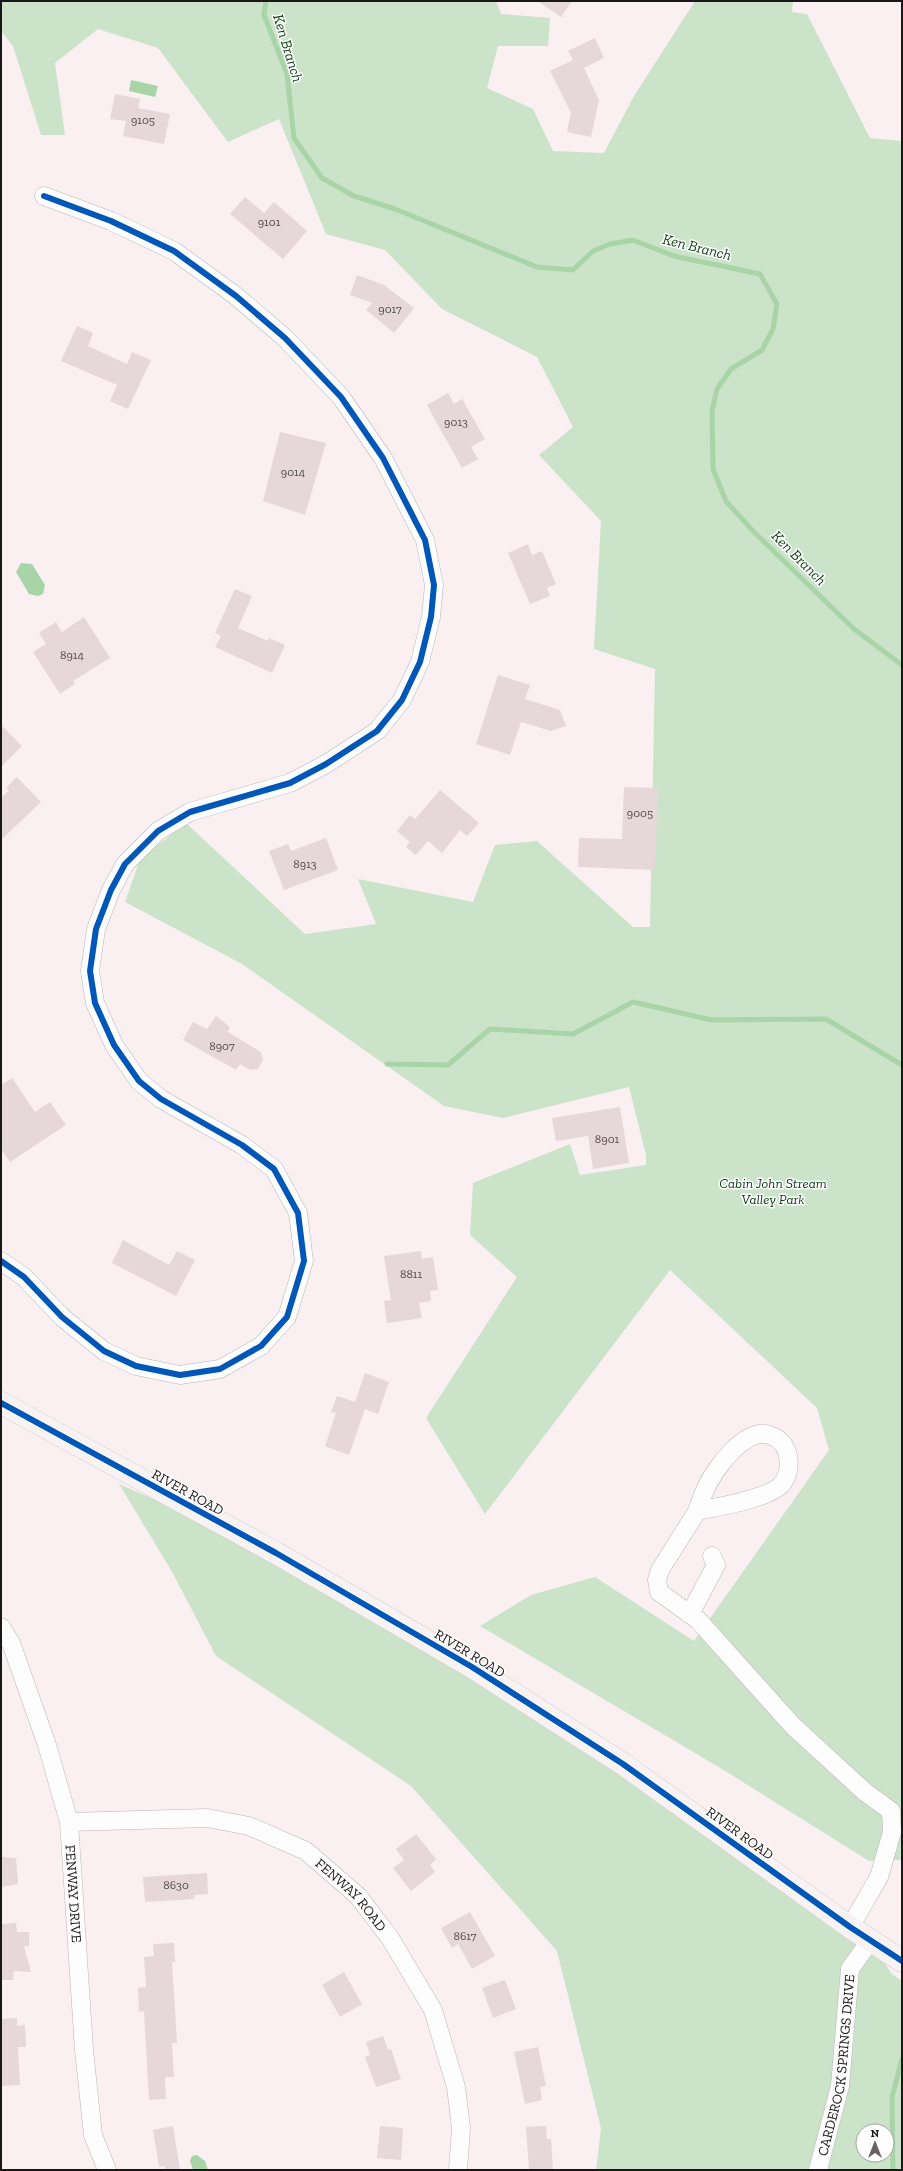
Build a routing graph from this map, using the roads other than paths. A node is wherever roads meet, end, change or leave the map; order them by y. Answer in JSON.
{"nodes":[{"id":1,"x":44,"y":196,"type":"dead end"},
{"id":2,"x":1,"y":1261,"type":"edge"},
{"id":3,"x":1,"y":1403,"type":"edge"},
{"id":4,"x":697,"y":1511,"type":"junction"},
{"id":5,"x":712,"y":1556,"type":"dead end"},
{"id":6,"x":690,"y":1614,"type":"junction"},
{"id":7,"x":1,"y":1627,"type":"edge"},
{"id":8,"x":69,"y":1822,"type":"junction"},
{"id":9,"x":850,"y":1927,"type":"junction"},
{"id":10,"x":870,"y":1941,"type":"junction"},
{"id":11,"x":902,"y":1961,"type":"edge"},
{"id":12,"x":107,"y":2170,"type":"edge"},
{"id":13,"x":458,"y":2170,"type":"edge"},
{"id":14,"x":818,"y":2170,"type":"edge"}],
"edges":[{"from":1,"to":2,"type":"street"},
{"from":3,"to":9,"type":"main road","name":"RIVER ROAD"},
{"from":4,"to":4,"type":"street"},
{"from":4,"to":6,"type":"street"},
{"from":5,"to":6,"type":"street"},
{"from":6,"to":9,"type":"street"},
{"from":7,"to":8,"type":"street","name":"FENWAY DRIVE"},
{"from":8,"to":12,"type":"street","name":"FENWAY DRIVE"},
{"from":8,"to":13,"type":"street","name":"FENWAY ROAD"},
{"from":9,"to":10,"type":"main road","name":"RIVER ROAD"},
{"from":10,"to":11,"type":"main road","name":"RIVER ROAD"},
{"from":10,"to":14,"type":"street","name":"CARDEROCK SPRINGS DRIVE"}]}
